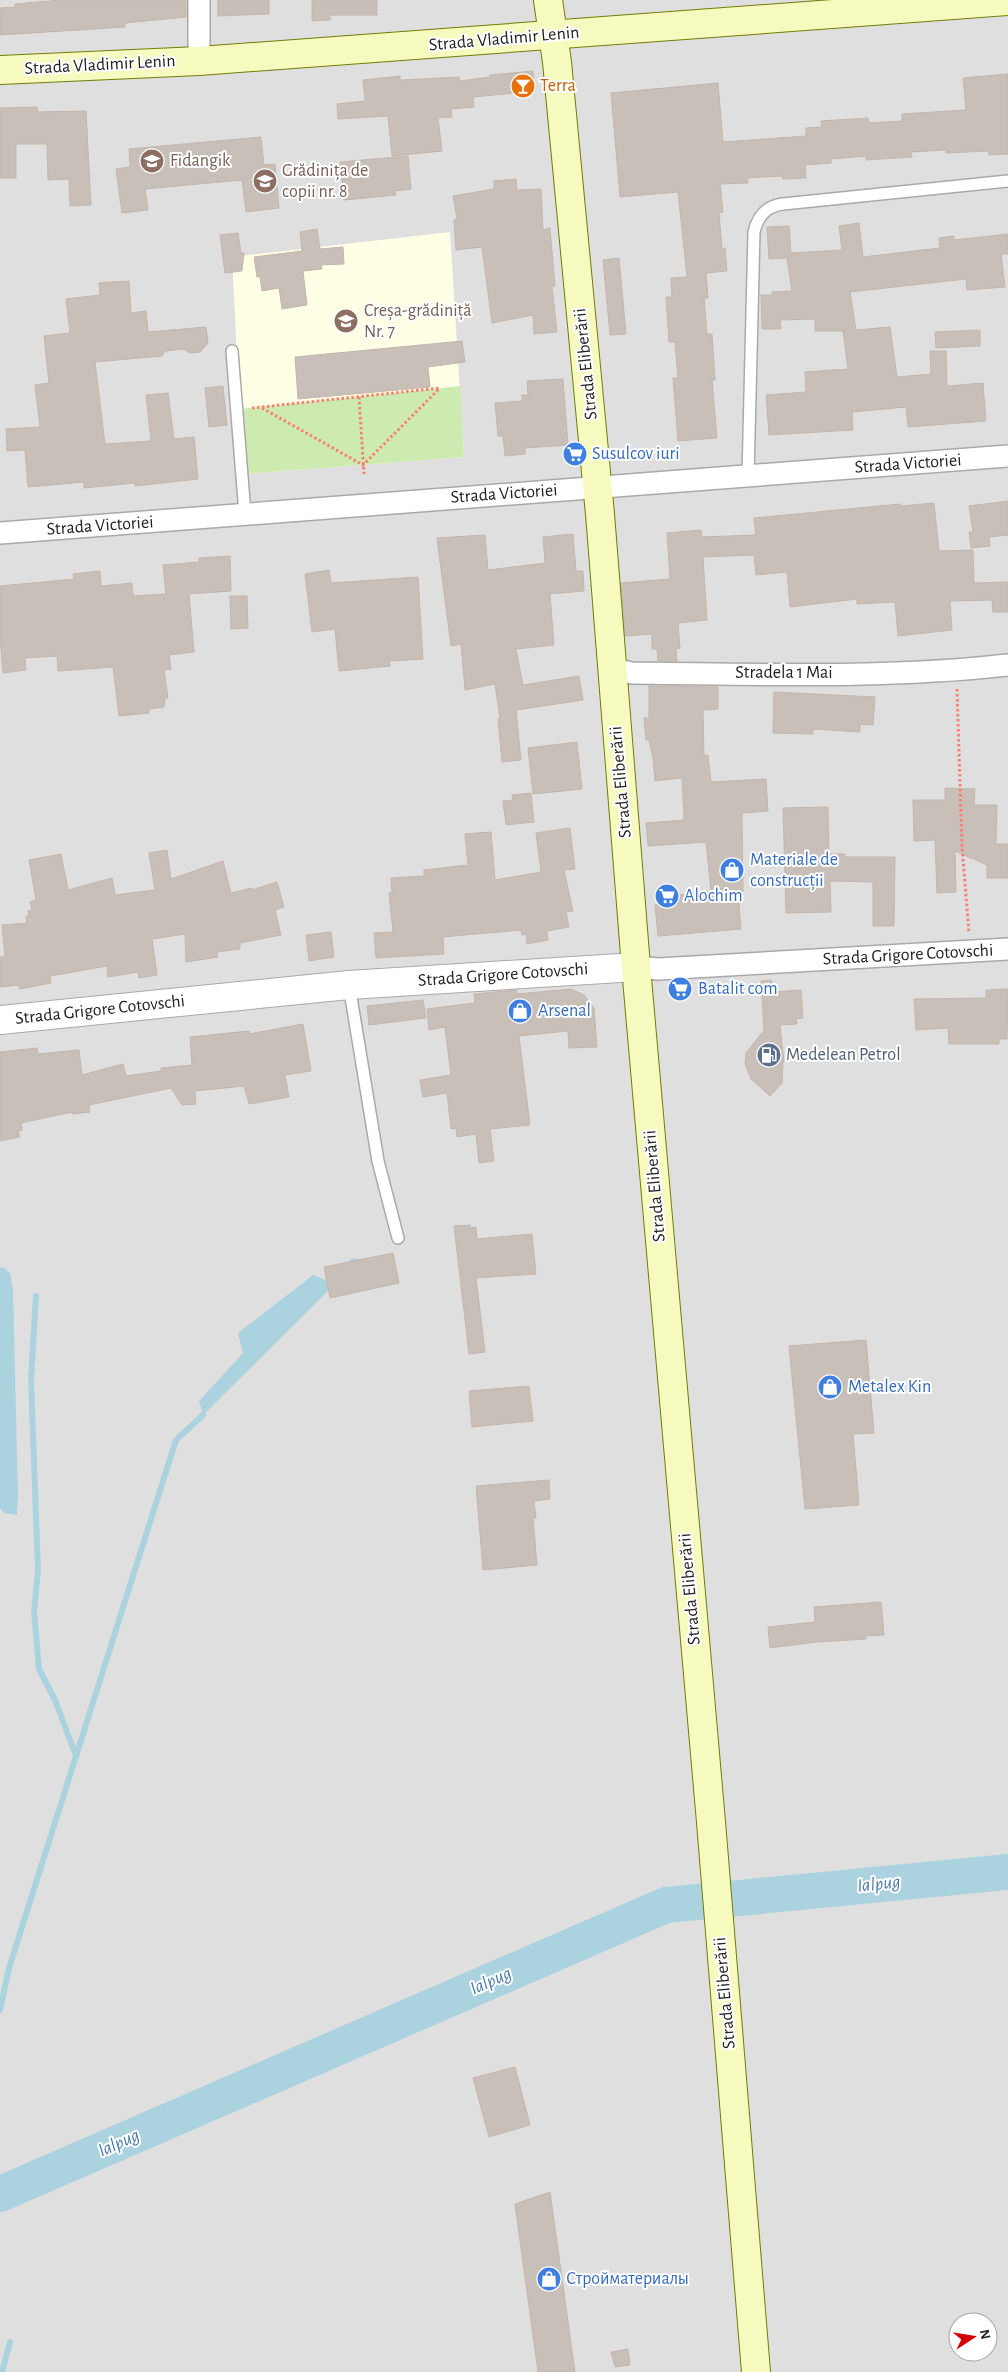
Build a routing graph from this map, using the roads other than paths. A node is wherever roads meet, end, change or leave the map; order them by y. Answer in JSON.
{"nodes":[{"id":1,"x":199,"y":0,"type":"edge"},
{"id":2,"x":548,"y":0,"type":"edge"},
{"id":3,"x":1008,"y":1,"type":"edge"},
{"id":4,"x":553,"y":35,"type":"junction"},
{"id":5,"x":199,"y":61,"type":"junction"},
{"id":6,"x":0,"y":70,"type":"edge"},
{"id":7,"x":1008,"y":180,"type":"edge"},
{"id":8,"x":232,"y":351,"type":"dead end"},
{"id":9,"x":1008,"y":456,"type":"edge"},
{"id":10,"x":748,"y":476,"type":"junction"},
{"id":11,"x":598,"y":487,"type":"junction"},
{"id":12,"x":245,"y":514,"type":"junction"},
{"id":13,"x":0,"y":533,"type":"edge"},
{"id":14,"x":1008,"y":665,"type":"edge"},
{"id":15,"x":612,"y":669,"type":"junction"},
{"id":16,"x":1008,"y":949,"type":"edge"},
{"id":17,"x":636,"y":967,"type":"junction"},
{"id":18,"x":349,"y":985,"type":"junction"},
{"id":19,"x":0,"y":1020,"type":"edge"},
{"id":20,"x":398,"y":1238,"type":"dead end"},
{"id":21,"x":756,"y":2372,"type":"edge"}],
"edges":[{"from":1,"to":5,"type":"street"},
{"from":2,"to":4,"type":"main road","name":"Strada Eliberării"},
{"from":3,"to":4,"type":"main road","name":"Strada Vladimir Lenin"},
{"from":4,"to":5,"type":"main road","name":"Strada Vladimir Lenin"},
{"from":4,"to":11,"type":"main road","name":"Strada Eliberării"},
{"from":5,"to":6,"type":"main road","name":"Strada Vladimir Lenin"},
{"from":7,"to":10,"type":"lane"},
{"from":8,"to":12,"type":"lane"},
{"from":9,"to":10,"type":"street","name":"Strada Victoriei"},
{"from":10,"to":11,"type":"street","name":"Strada Victoriei"},
{"from":11,"to":12,"type":"street","name":"Strada Victoriei"},
{"from":11,"to":15,"type":"main road","name":"Strada Eliberării"},
{"from":12,"to":13,"type":"street","name":"Strada Victoriei"},
{"from":14,"to":15,"type":"street","name":"Stradela 1 Mai"},
{"from":15,"to":17,"type":"main road","name":"Strada Eliberării"},
{"from":16,"to":17,"type":"street","name":"Strada Grigore Cotovschi"},
{"from":17,"to":18,"type":"street","name":"Strada Grigore Cotovschi"},
{"from":17,"to":21,"type":"main road","name":"Strada Eliberării"},
{"from":18,"to":19,"type":"street","name":"Strada Grigore Cotovschi"},
{"from":18,"to":20,"type":"lane"}]}
